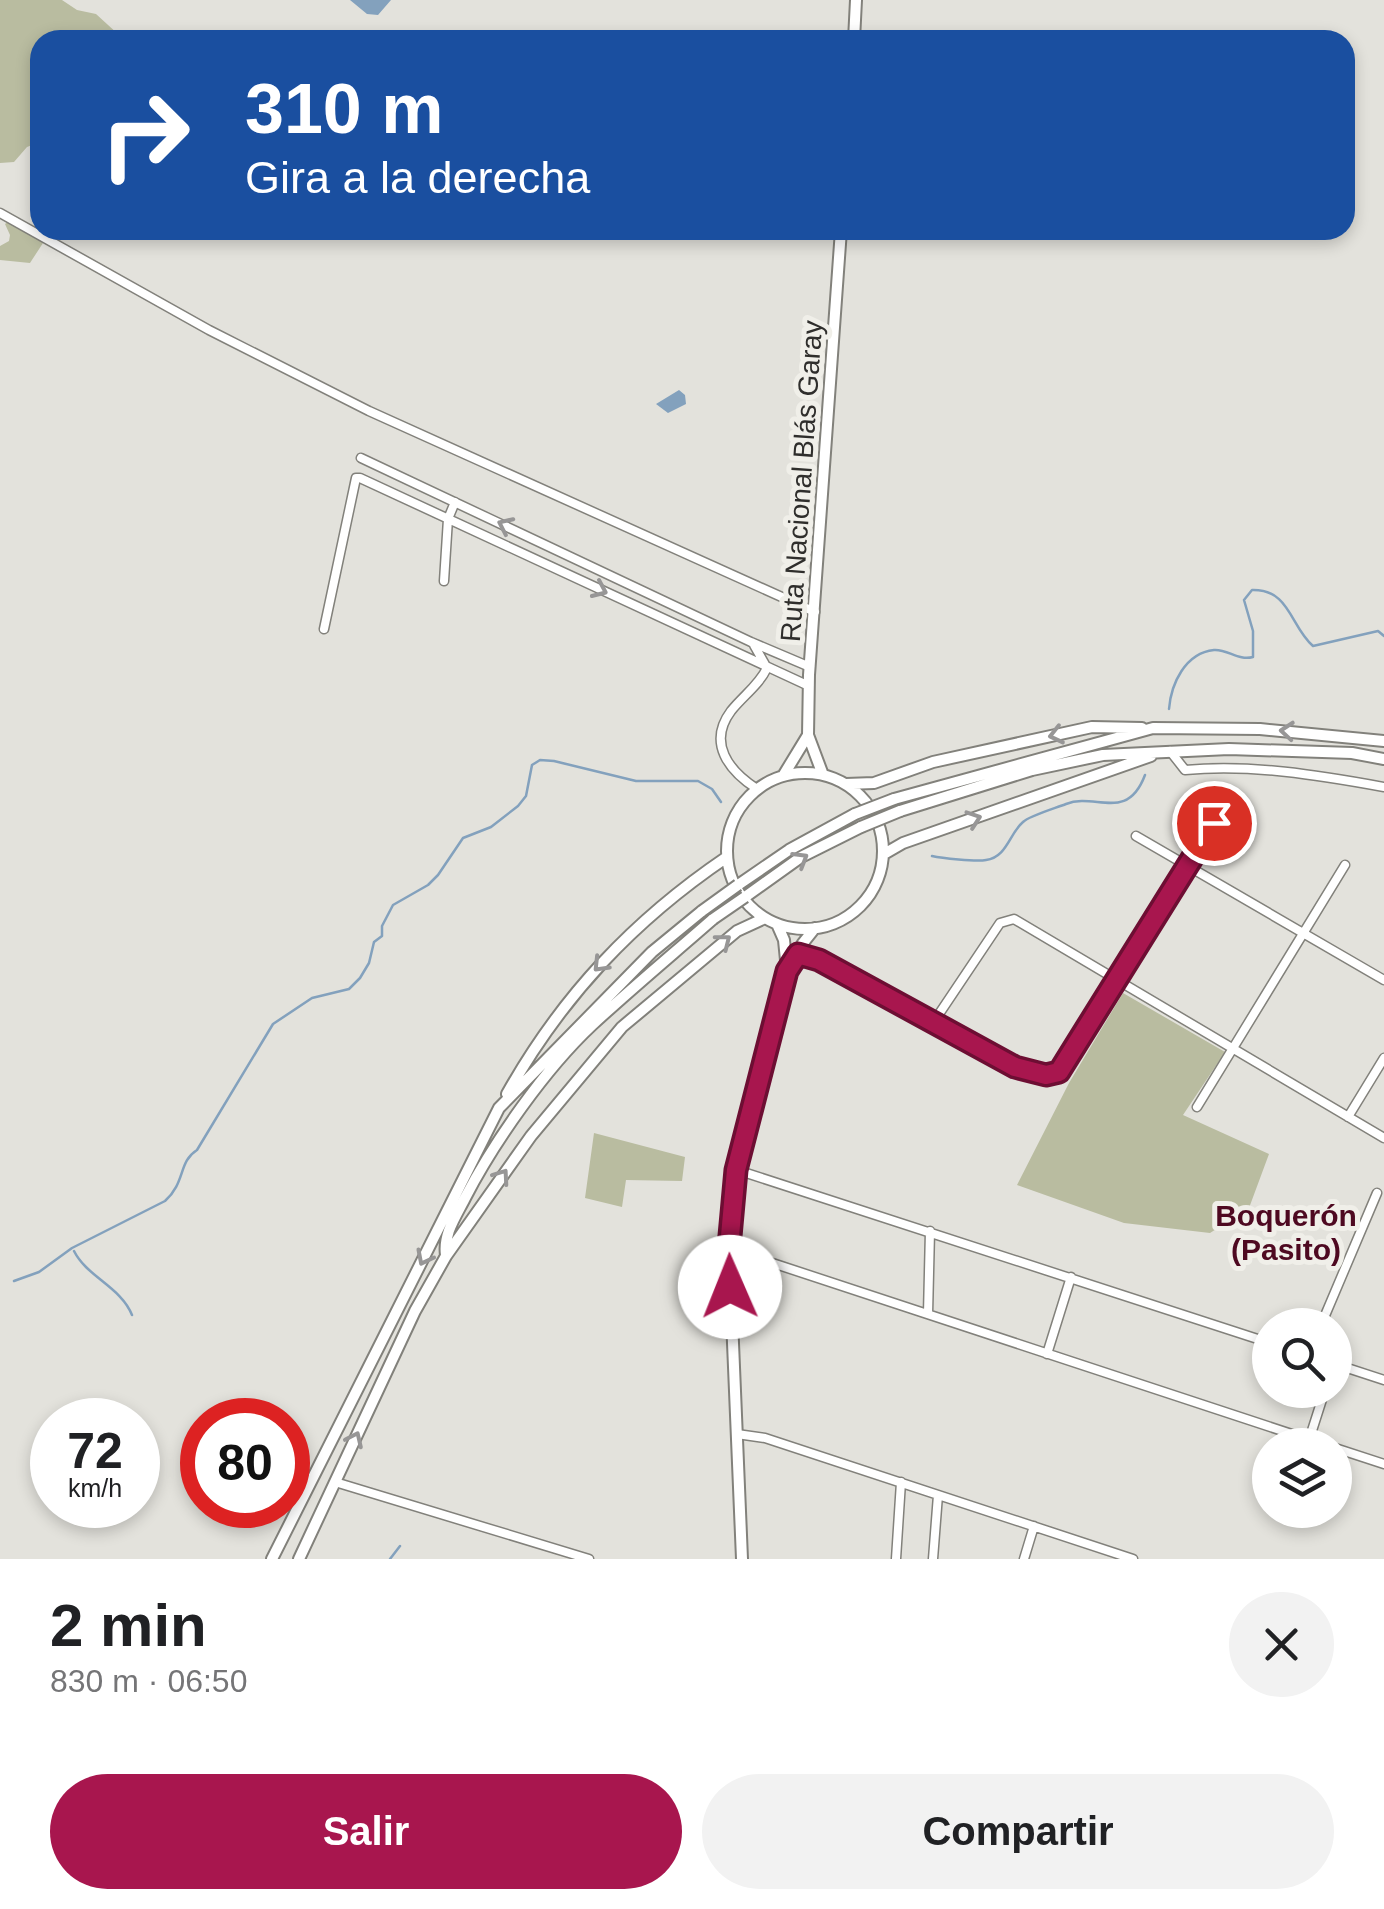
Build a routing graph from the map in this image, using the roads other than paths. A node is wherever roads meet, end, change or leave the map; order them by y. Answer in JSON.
{"nodes":[{"id":1,"x":856,"y":0,"type":"edge"},
{"id":2,"x":854,"y":30,"type":"edge"},
{"id":3,"x":0,"y":213,"type":"edge"},
{"id":4,"x":30,"y":230,"type":"edge"},
{"id":5,"x":48,"y":240,"type":"edge"},
{"id":6,"x":840,"y":240,"type":"edge"},
{"id":7,"x":361,"y":458,"type":"dead end"},
{"id":8,"x":455,"y":502,"type":"junction"},
{"id":9,"x":448,"y":519,"type":"junction"},
{"id":10,"x":546,"y":545,"type":"junction"},
{"id":11,"x":543,"y":564,"type":"junction"},
{"id":12,"x":444,"y":581,"type":"dead end"},
{"id":13,"x":815,"y":612,"type":"junction"},
{"id":14,"x":324,"y":628,"type":"dead end"},
{"id":15,"x":751,"y":642,"type":"junction"},
{"id":16,"x":752,"y":661,"type":"junction"},
{"id":17,"x":810,"y":666,"type":"junction"},
{"id":18,"x":767,"y":668,"type":"junction"},
{"id":19,"x":759,"y":682,"type":"junction"},
{"id":20,"x":809,"y":686,"type":"junction"},
{"id":21,"x":1153,"y":728,"type":"junction"},
{"id":22,"x":808,"y":735,"type":"junction"},
{"id":23,"x":1384,"y":742,"type":"edge"},
{"id":24,"x":1165,"y":752,"type":"junction"},
{"id":25,"x":1384,"y":759,"type":"edge"},
{"id":26,"x":823,"y":775,"type":"junction"},
{"id":27,"x":784,"y":776,"type":"junction"},
{"id":28,"x":846,"y":784,"type":"junction"},
{"id":29,"x":1384,"y":787,"type":"edge"},
{"id":30,"x":757,"y":790,"type":"junction"},
{"id":31,"x":1214,"y":823,"type":"dead end"},
{"id":32,"x":1136,"y":836,"type":"dead end"},
{"id":33,"x":884,"y":854,"type":"junction"},
{"id":34,"x":727,"y":857,"type":"junction"},
{"id":35,"x":1344,"y":865,"type":"dead end"},
{"id":36,"x":1188,"y":866,"type":"junction"},
{"id":37,"x":765,"y":918,"type":"junction"},
{"id":38,"x":777,"y":924,"type":"junction"},
{"id":39,"x":815,"y":928,"type":"junction"},
{"id":40,"x":1303,"y":933,"type":"junction"},
{"id":41,"x":798,"y":954,"type":"junction"},
{"id":42,"x":787,"y":971,"type":"junction"},
{"id":43,"x":1116,"y":980,"type":"junction"},
{"id":44,"x":1384,"y":980,"type":"edge"},
{"id":45,"x":933,"y":1023,"type":"junction"},
{"id":46,"x":1232,"y":1049,"type":"junction"},
{"id":47,"x":1384,"y":1058,"type":"edge"},
{"id":48,"x":1197,"y":1107,"type":"dead end"},
{"id":49,"x":499,"y":1108,"type":"junction"},
{"id":50,"x":1348,"y":1117,"type":"junction"},
{"id":51,"x":1384,"y":1138,"type":"edge"},
{"id":52,"x":736,"y":1170,"type":"junction"},
{"id":53,"x":1377,"y":1193,"type":"dead end"},
{"id":54,"x":930,"y":1231,"type":"junction"},
{"id":55,"x":729,"y":1253,"type":"junction"},
{"id":56,"x":446,"y":1256,"type":"junction"},
{"id":57,"x":1071,"y":1277,"type":"junction"},
{"id":58,"x":1329,"y":1308,"type":"edge"},
{"id":59,"x":928,"y":1314,"type":"junction"},
{"id":60,"x":1252,"y":1337,"type":"edge"},
{"id":61,"x":1047,"y":1354,"type":"junction"},
{"id":62,"x":1352,"y":1370,"type":"edge"},
{"id":63,"x":1384,"y":1380,"type":"edge"},
{"id":64,"x":1272,"y":1428,"type":"edge"},
{"id":65,"x":736,"y":1434,"type":"junction"},
{"id":66,"x":1352,"y":1454,"type":"edge"},
{"id":67,"x":1384,"y":1464,"type":"edge"},
{"id":68,"x":335,"y":1482,"type":"junction"},
{"id":69,"x":900,"y":1482,"type":"junction"},
{"id":70,"x":938,"y":1495,"type":"junction"},
{"id":71,"x":1034,"y":1526,"type":"junction"},
{"id":72,"x":1111,"y":1555,"type":"edge"},
{"id":73,"x":272,"y":1559,"type":"edge"},
{"id":74,"x":300,"y":1559,"type":"edge"},
{"id":75,"x":589,"y":1559,"type":"edge"},
{"id":76,"x":742,"y":1559,"type":"edge"},
{"id":77,"x":896,"y":1559,"type":"edge"},
{"id":78,"x":934,"y":1559,"type":"edge"},
{"id":79,"x":1024,"y":1559,"type":"edge"},
{"id":80,"x":1134,"y":1559,"type":"edge"}],
"edges":[{"from":1,"to":2,"type":"highway"},
{"from":3,"to":4,"type":"street"},
{"from":5,"to":13,"type":"street"},
{"from":6,"to":13,"type":"highway","name":"Ruta Nacional Blás Garay"},
{"from":7,"to":8,"type":"street"},
{"from":8,"to":9,"type":"street"},
{"from":10,"to":8,"type":"street","one_way":true},
{"from":9,"to":11,"type":"street"},
{"from":9,"to":12,"type":"street"},
{"from":9,"to":14,"type":"street"},
{"from":10,"to":11,"type":"street"},
{"from":10,"to":15,"type":"street"},
{"from":11,"to":16,"type":"street","one_way":true},
{"from":13,"to":17,"type":"highway","name":"Ruta Nacional Blás Garay"},
{"from":15,"to":17,"type":"street"},
{"from":15,"to":18,"type":"street"},
{"from":16,"to":18,"type":"street"},
{"from":16,"to":19,"type":"street"},
{"from":17,"to":20,"type":"highway","name":"Ruta Nacional Blás Garay"},
{"from":18,"to":19,"type":"street"},
{"from":18,"to":20,"type":"street"},
{"from":19,"to":30,"type":"street"},
{"from":20,"to":22,"type":"highway","name":"Ruta Nacional Blás Garay"},
{"from":23,"to":21,"type":"highway","one_way":true},
{"from":21,"to":28,"type":"highway","one_way":true},
{"from":21,"to":49,"type":"highway","bridge":true},
{"from":22,"to":26,"type":"highway","name":"Ruta Nacional Blás Garay"},
{"from":22,"to":27,"type":"highway","name":"Ruta Nacional Blás Garay"},
{"from":24,"to":25,"type":"highway"},
{"from":24,"to":29,"type":"street"},
{"from":33,"to":24,"type":"highway","one_way":true},
{"from":56,"to":24,"type":"highway","one_way":true,"bridge":true},
{"from":26,"to":27,"type":"highway"},
{"from":26,"to":28,"type":"highway"},
{"from":27,"to":30,"type":"highway"},
{"from":28,"to":33,"type":"highway"},
{"from":30,"to":34,"type":"highway"},
{"from":31,"to":36,"type":"street"},
{"from":32,"to":36,"type":"street"},
{"from":33,"to":39,"type":"highway"},
{"from":34,"to":37,"type":"highway"},
{"from":34,"to":49,"type":"highway","one_way":true},
{"from":35,"to":40,"type":"street"},
{"from":36,"to":40,"type":"street"},
{"from":36,"to":43,"type":"street"},
{"from":37,"to":38,"type":"highway"},
{"from":56,"to":37,"type":"highway","one_way":true},
{"from":38,"to":39,"type":"highway"},
{"from":38,"to":42,"type":"highway"},
{"from":39,"to":41,"type":"highway"},
{"from":40,"to":44,"type":"street"},
{"from":40,"to":46,"type":"street"},
{"from":41,"to":42,"type":"highway"},
{"from":41,"to":45,"type":"street"},
{"from":42,"to":52,"type":"highway"},
{"from":43,"to":45,"type":"street"},
{"from":43,"to":45,"type":"street"},
{"from":43,"to":46,"type":"street"},
{"from":46,"to":48,"type":"street"},
{"from":46,"to":50,"type":"street"},
{"from":47,"to":50,"type":"street"},
{"from":49,"to":73,"type":"highway","one_way":true},
{"from":50,"to":51,"type":"street"},
{"from":52,"to":54,"type":"street"},
{"from":52,"to":55,"type":"highway"},
{"from":53,"to":58,"type":"street"},
{"from":54,"to":57,"type":"street"},
{"from":54,"to":59,"type":"street"},
{"from":55,"to":59,"type":"street"},
{"from":55,"to":65,"type":"highway"},
{"from":68,"to":56,"type":"highway","one_way":true},
{"from":57,"to":60,"type":"street"},
{"from":57,"to":61,"type":"street"},
{"from":59,"to":61,"type":"street"},
{"from":61,"to":64,"type":"street"},
{"from":62,"to":63,"type":"street"},
{"from":65,"to":69,"type":"street"},
{"from":65,"to":76,"type":"highway"},
{"from":66,"to":67,"type":"street"},
{"from":68,"to":74,"type":"highway"},
{"from":68,"to":75,"type":"street"},
{"from":69,"to":70,"type":"street"},
{"from":69,"to":77,"type":"street"},
{"from":70,"to":71,"type":"street"},
{"from":70,"to":78,"type":"street"},
{"from":71,"to":72,"type":"street"},
{"from":71,"to":79,"type":"street"},
{"from":72,"to":80,"type":"street"}]}
